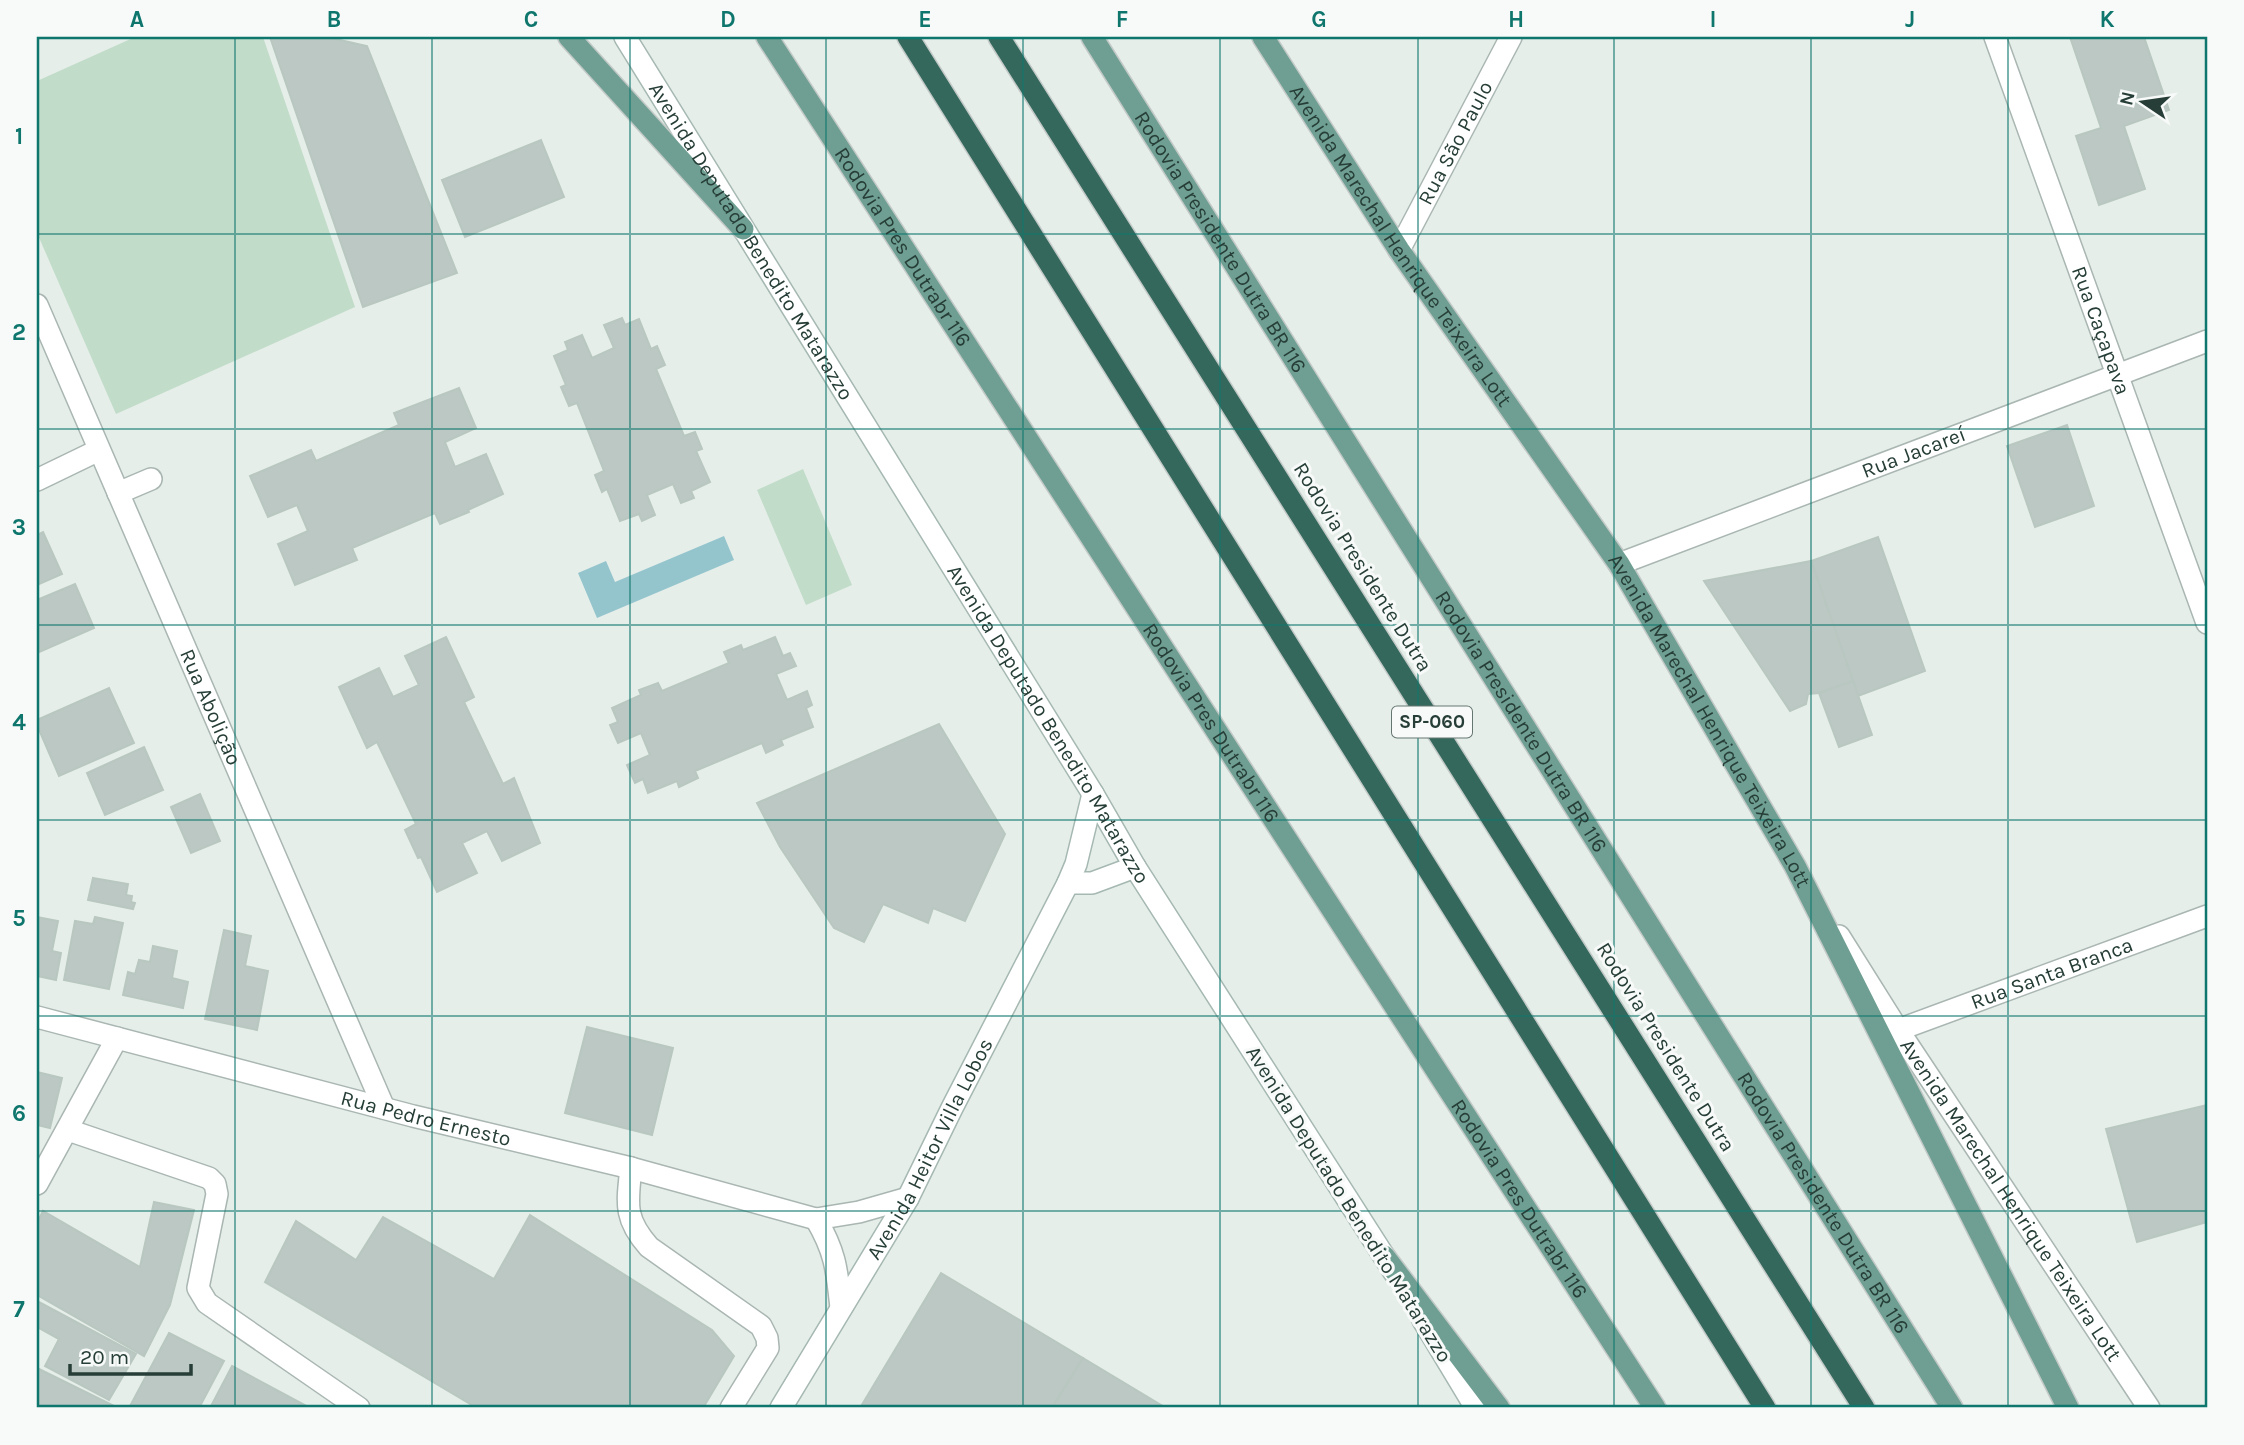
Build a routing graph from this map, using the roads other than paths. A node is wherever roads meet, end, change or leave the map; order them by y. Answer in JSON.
{"nodes":[{"id":1,"x":569,"y":37,"type":"edge"},
{"id":2,"x":625,"y":37,"type":"edge"},
{"id":3,"x":767,"y":37,"type":"edge"},
{"id":4,"x":908,"y":37,"type":"edge"},
{"id":5,"x":999,"y":37,"type":"edge"},
{"id":6,"x":1092,"y":37,"type":"edge"},
{"id":7,"x":1262,"y":37,"type":"edge"},
{"id":8,"x":1511,"y":37,"type":"edge"},
{"id":9,"x":1995,"y":37,"type":"edge"},
{"id":10,"x":743,"y":229,"type":"junction"},
{"id":11,"x":1399,"y":250,"type":"junction"},
{"id":12,"x":37,"y":305,"type":"edge"},
{"id":13,"x":2207,"y":341,"type":"edge"},
{"id":14,"x":2118,"y":373,"type":"junction"},
{"id":15,"x":99,"y":450,"type":"junction"},
{"id":16,"x":151,"y":479,"type":"dead end"},
{"id":17,"x":37,"y":480,"type":"edge"},
{"id":18,"x":118,"y":493,"type":"junction"},
{"id":19,"x":1619,"y":564,"type":"junction"},
{"id":20,"x":2207,"y":623,"type":"edge"},
{"id":21,"x":1093,"y":794,"type":"junction"},
{"id":22,"x":1795,"y":866,"type":"junction"},
{"id":23,"x":1135,"y":867,"type":"junction"},
{"id":24,"x":1068,"y":883,"type":"junction"},
{"id":25,"x":2207,"y":916,"type":"edge"},
{"id":26,"x":37,"y":1017,"type":"edge"},
{"id":27,"x":1898,"y":1030,"type":"junction"},
{"id":28,"x":117,"y":1038,"type":"junction"},
{"id":29,"x":384,"y":1108,"type":"junction"},
{"id":30,"x":68,"y":1130,"type":"junction"},
{"id":31,"x":631,"y":1168,"type":"junction"},
{"id":32,"x":37,"y":1184,"type":"edge"},
{"id":33,"x":908,"y":1198,"type":"junction"},
{"id":34,"x":816,"y":1219,"type":"junction"},
{"id":35,"x":1384,"y":1256,"type":"junction"},
{"id":36,"x":841,"y":1308,"type":"junction"},
{"id":37,"x":359,"y":1408,"type":"edge"},
{"id":38,"x":731,"y":1408,"type":"edge"},
{"id":39,"x":781,"y":1408,"type":"edge"},
{"id":40,"x":1476,"y":1408,"type":"edge"},
{"id":41,"x":1499,"y":1408,"type":"edge"},
{"id":42,"x":1655,"y":1408,"type":"edge"},
{"id":43,"x":1765,"y":1408,"type":"edge"},
{"id":44,"x":1864,"y":1408,"type":"edge"},
{"id":45,"x":1952,"y":1408,"type":"edge"},
{"id":46,"x":2068,"y":1408,"type":"edge"},
{"id":47,"x":2149,"y":1408,"type":"edge"}],
"edges":[{"from":1,"to":10,"type":"main road"},
{"from":2,"to":10,"type":"street","name":"Avenida Deputado Benedito Matarazzo"},
{"from":3,"to":42,"type":"main road","name":"Rodovia Pres Dutrabr 116"},
{"from":4,"to":43,"type":"highway"},
{"from":5,"to":44,"type":"highway","name":"Rodovia Presidente Dutra","number":"SP-060"},
{"from":6,"to":45,"type":"main road","name":"Rodovia Presidente Dutra BR 116"},
{"from":7,"to":11,"type":"main road","name":"Avenida Marechal Henrique Teixeira Lott"},
{"from":8,"to":11,"type":"street","name":"Rua São Paulo"},
{"from":9,"to":14,"type":"street","name":"Rua Caçapava"},
{"from":10,"to":21,"type":"street","name":"Avenida Deputado Benedito Matarazzo"},
{"from":11,"to":19,"type":"main road","name":"Avenida Marechal Henrique Teixeira Lott"},
{"from":12,"to":15,"type":"street","name":"Rua Abolição"},
{"from":13,"to":14,"type":"street","name":"Rua Jacareí"},
{"from":14,"to":19,"type":"street","name":"Rua Jacareí"},
{"from":14,"to":20,"type":"street","name":"Rua Caçapava"},
{"from":15,"to":17,"type":"street"},
{"from":15,"to":18,"type":"street","name":"Rua Abolição"},
{"from":16,"to":18,"type":"street"},
{"from":18,"to":29,"type":"street","name":"Rua Abolição"},
{"from":19,"to":22,"type":"main road","name":"Avenida Marechal Henrique Teixeira Lott"},
{"from":21,"to":23,"type":"street","name":"Avenida Deputado Benedito Matarazzo"},
{"from":21,"to":24,"type":"street","name":"Avenida Heitor Villa Lobos"},
{"from":22,"to":27,"type":"street","name":"Avenida Marechal Henrique Teixeira Lott"},
{"from":22,"to":46,"type":"main road"},
{"from":23,"to":24,"type":"street"},
{"from":23,"to":35,"type":"street","name":"Avenida Deputado Benedito Matarazzo"},
{"from":24,"to":33,"type":"street","name":"Avenida Heitor Villa Lobos"},
{"from":25,"to":27,"type":"street","name":"Rua Santa Branca"},
{"from":26,"to":28,"type":"street","name":"Rua Pedro Ernesto"},
{"from":27,"to":47,"type":"street","name":"Avenida Marechal Henrique Teixeira Lott"},
{"from":28,"to":29,"type":"street","name":"Rua Pedro Ernesto"},
{"from":28,"to":30,"type":"street"},
{"from":29,"to":31,"type":"street","name":"Rua Pedro Ernesto"},
{"from":30,"to":32,"type":"street"},
{"from":30,"to":37,"type":"street"},
{"from":31,"to":34,"type":"street","name":"Rua Pedro Ernesto"},
{"from":31,"to":38,"type":"street"},
{"from":33,"to":34,"type":"street","name":"Rua Pedro Ernesto"},
{"from":33,"to":36,"type":"street","name":"Avenida Heitor Villa Lobos"},
{"from":34,"to":36,"type":"street"},
{"from":35,"to":40,"type":"street","name":"Avenida Deputado Benedito Matarazzo"},
{"from":35,"to":41,"type":"main road"},
{"from":36,"to":39,"type":"street","name":"Avenida Heitor Villa Lobos"}]}
